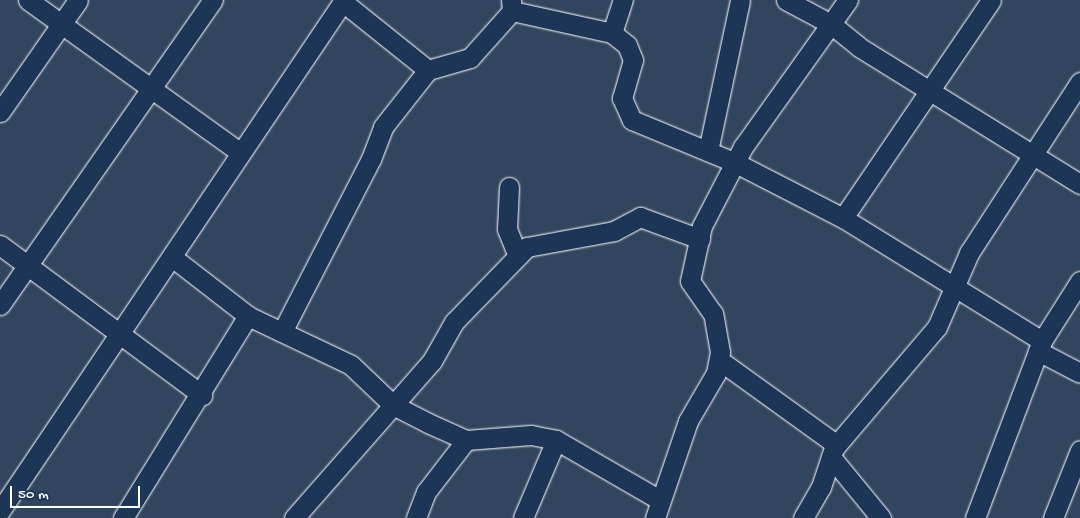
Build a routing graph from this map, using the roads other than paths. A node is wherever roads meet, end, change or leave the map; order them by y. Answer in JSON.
{"nodes":[{"id":1,"x":28,"y":0,"type":"edge"},
{"id":2,"x":78,"y":0,"type":"edge"},
{"id":3,"x":213,"y":0,"type":"edge"},
{"id":4,"x":623,"y":0,"type":"edge"},
{"id":5,"x":740,"y":0,"type":"edge"},
{"id":6,"x":786,"y":0,"type":"edge"},
{"id":7,"x":848,"y":0,"type":"edge"},
{"id":8,"x":991,"y":0,"type":"edge"},
{"id":9,"x":344,"y":1,"type":"edge"},
{"id":10,"x":512,"y":5,"type":"edge"},
{"id":11,"x":62,"y":23,"type":"junction"},
{"id":12,"x":831,"y":24,"type":"junction"},
{"id":13,"x":612,"y":33,"type":"junction"},
{"id":14,"x":428,"y":70,"type":"junction"},
{"id":15,"x":1080,"y":82,"type":"edge"},
{"id":16,"x":153,"y":87,"type":"junction"},
{"id":17,"x":930,"y":90,"type":"junction"},
{"id":18,"x":0,"y":112,"type":"edge"},
{"id":19,"x":708,"y":151,"type":"junction"},
{"id":20,"x":241,"y":153,"type":"junction"},
{"id":21,"x":1034,"y":155,"type":"junction"},
{"id":22,"x":734,"y":162,"type":"junction"},
{"id":23,"x":1080,"y":184,"type":"edge"},
{"id":24,"x":509,"y":187,"type":"dead end"},
{"id":25,"x":843,"y":218,"type":"junction"},
{"id":26,"x":700,"y":239,"type":"junction"},
{"id":27,"x":0,"y":245,"type":"edge"},
{"id":28,"x":518,"y":256,"type":"junction"},
{"id":29,"x":172,"y":257,"type":"junction"},
{"id":30,"x":27,"y":266,"type":"junction"},
{"id":31,"x":1080,"y":281,"type":"edge"},
{"id":32,"x":954,"y":286,"type":"junction"},
{"id":33,"x":0,"y":305,"type":"edge"},
{"id":34,"x":248,"y":316,"type":"junction"},
{"id":35,"x":282,"y":332,"type":"junction"},
{"id":36,"x":119,"y":334,"type":"junction"},
{"id":37,"x":1040,"y":346,"type":"junction"},
{"id":38,"x":719,"y":360,"type":"junction"},
{"id":39,"x":1080,"y":372,"type":"edge"},
{"id":40,"x":202,"y":395,"type":"junction"},
{"id":41,"x":393,"y":405,"type":"junction"},
{"id":42,"x":466,"y":440,"type":"junction"},
{"id":43,"x":556,"y":440,"type":"junction"},
{"id":44,"x":1080,"y":450,"type":"edge"},
{"id":45,"x":834,"y":451,"type":"junction"},
{"id":46,"x":660,"y":500,"type":"junction"},
{"id":47,"x":0,"y":513,"type":"edge"},
{"id":48,"x":6,"y":518,"type":"edge"},
{"id":49,"x":123,"y":518,"type":"edge"},
{"id":50,"x":294,"y":518,"type":"edge"},
{"id":51,"x":416,"y":518,"type":"edge"},
{"id":52,"x":523,"y":518,"type":"edge"},
{"id":53,"x":655,"y":518,"type":"edge"},
{"id":54,"x":803,"y":518,"type":"edge"},
{"id":55,"x":880,"y":518,"type":"edge"},
{"id":56,"x":975,"y":518,"type":"edge"},
{"id":57,"x":1053,"y":518,"type":"edge"}],
"edges":[{"from":1,"to":11,"type":"street"},
{"from":2,"to":11,"type":"street"},
{"from":3,"to":16,"type":"street"},
{"from":4,"to":13,"type":"street"},
{"from":5,"to":19,"type":"street"},
{"from":6,"to":12,"type":"street"},
{"from":7,"to":12,"type":"street"},
{"from":8,"to":17,"type":"street"},
{"from":9,"to":14,"type":"street"},
{"from":9,"to":20,"type":"street"},
{"from":10,"to":13,"type":"street"},
{"from":10,"to":14,"type":"street"},
{"from":11,"to":16,"type":"street"},
{"from":11,"to":18,"type":"street"},
{"from":12,"to":17,"type":"street"},
{"from":12,"to":22,"type":"street"},
{"from":13,"to":19,"type":"street"},
{"from":14,"to":35,"type":"street"},
{"from":15,"to":21,"type":"street"},
{"from":16,"to":20,"type":"street"},
{"from":16,"to":30,"type":"street"},
{"from":17,"to":21,"type":"street"},
{"from":17,"to":25,"type":"street"},
{"from":19,"to":22,"type":"street"},
{"from":20,"to":29,"type":"street"},
{"from":21,"to":23,"type":"street"},
{"from":21,"to":32,"type":"street"},
{"from":22,"to":25,"type":"street"},
{"from":22,"to":26,"type":"street"},
{"from":24,"to":28,"type":"street"},
{"from":25,"to":32,"type":"street"},
{"from":26,"to":28,"type":"street"},
{"from":26,"to":38,"type":"street"},
{"from":27,"to":30,"type":"street"},
{"from":28,"to":41,"type":"street"},
{"from":29,"to":34,"type":"street"},
{"from":29,"to":36,"type":"street"},
{"from":30,"to":33,"type":"street"},
{"from":30,"to":36,"type":"street"},
{"from":31,"to":37,"type":"street"},
{"from":32,"to":37,"type":"street"},
{"from":32,"to":45,"type":"street"},
{"from":34,"to":35,"type":"street"},
{"from":34,"to":40,"type":"street"},
{"from":35,"to":41,"type":"street"},
{"from":36,"to":40,"type":"street"},
{"from":36,"to":47,"type":"street"},
{"from":37,"to":39,"type":"street"},
{"from":37,"to":56,"type":"street"},
{"from":38,"to":45,"type":"street"},
{"from":38,"to":46,"type":"street"},
{"from":40,"to":49,"type":"street"},
{"from":41,"to":42,"type":"street"},
{"from":41,"to":50,"type":"street"},
{"from":42,"to":43,"type":"street"},
{"from":42,"to":51,"type":"street"},
{"from":43,"to":46,"type":"street"},
{"from":43,"to":52,"type":"street"},
{"from":44,"to":57,"type":"street"},
{"from":45,"to":54,"type":"street"},
{"from":45,"to":55,"type":"street"},
{"from":46,"to":53,"type":"street"},
{"from":47,"to":48,"type":"street"}]}
